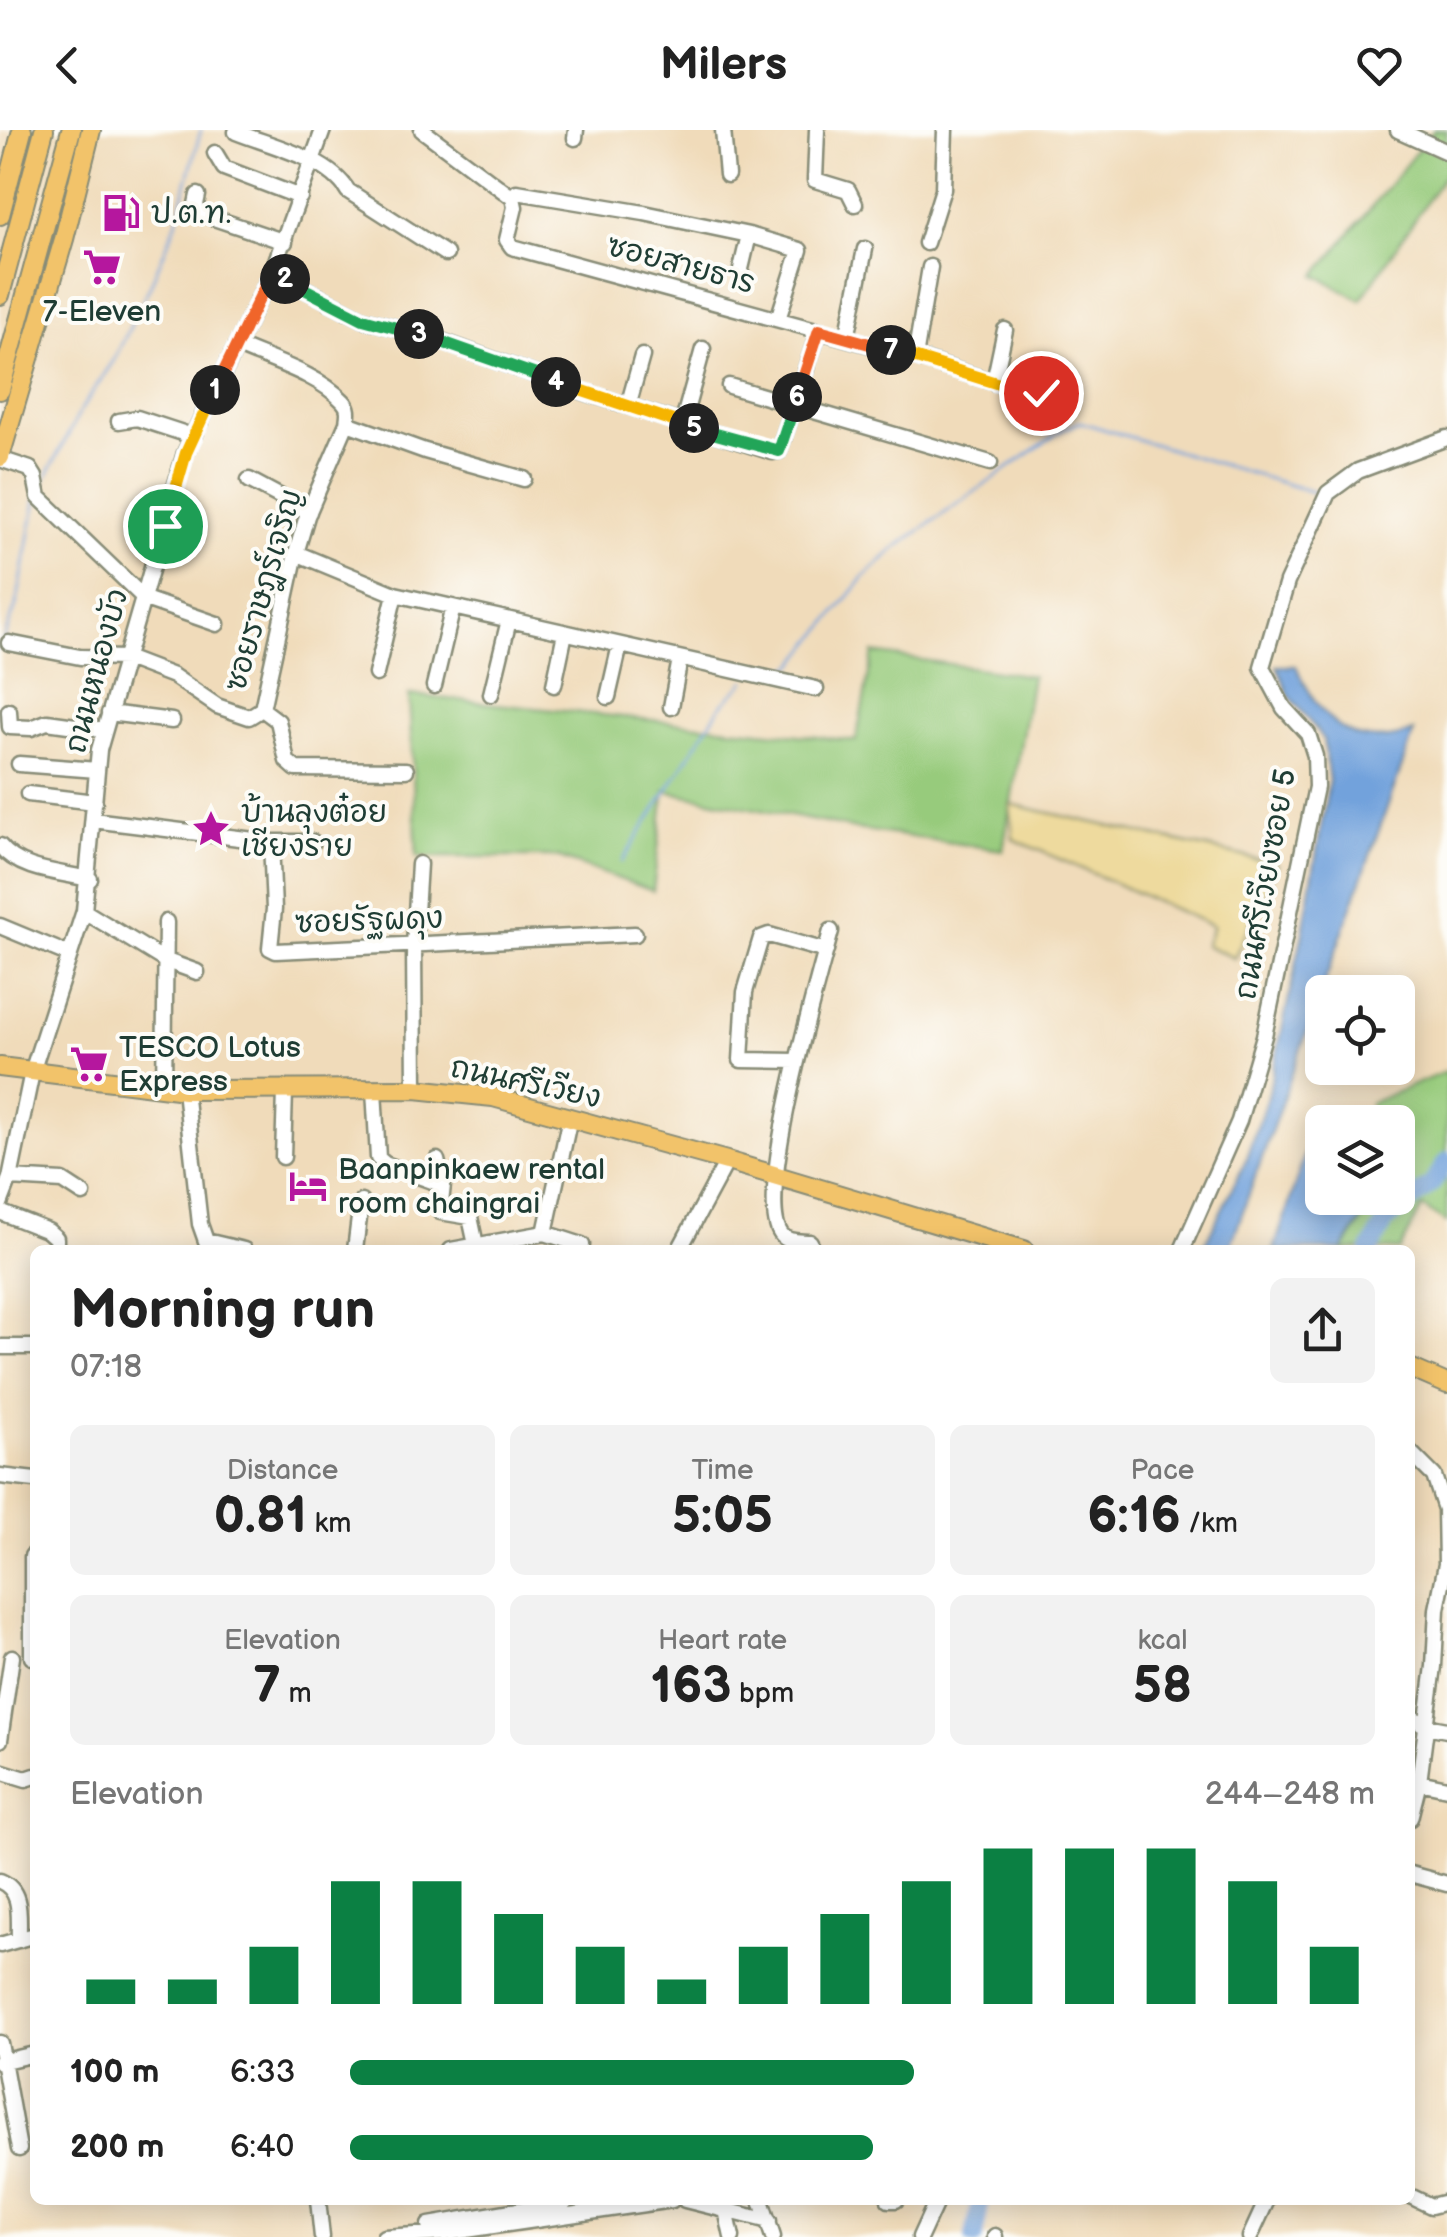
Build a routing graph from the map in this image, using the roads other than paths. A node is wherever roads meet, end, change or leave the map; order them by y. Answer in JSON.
{"nodes":[{"id":1,"x":22,"y":130,"type":"edge"},
{"id":2,"x":44,"y":130,"type":"edge"},
{"id":3,"x":74,"y":130,"type":"edge"},
{"id":4,"x":91,"y":130,"type":"edge"},
{"id":5,"x":323,"y":130,"type":"edge"},
{"id":6,"x":422,"y":130,"type":"edge"},
{"id":7,"x":723,"y":130,"type":"edge"},
{"id":8,"x":816,"y":130,"type":"edge"},
{"id":9,"x":945,"y":130,"type":"edge"},
{"id":10,"x":1398,"y":130,"type":"edge"},
{"id":11,"x":236,"y":132,"type":"edge"},
{"id":12,"x":1447,"y":152,"type":"edge"},
{"id":13,"x":215,"y":153,"type":"dead end"},
{"id":14,"x":313,"y":162,"type":"junction"},
{"id":15,"x":84,"y":164,"type":"junction"},
{"id":16,"x":728,"y":175,"type":"dead end"},
{"id":17,"x":198,"y":194,"type":"dead end"},
{"id":18,"x":300,"y":198,"type":"junction"},
{"id":19,"x":513,"y":198,"type":"junction"},
{"id":20,"x":855,"y":204,"type":"dead end"},
{"id":21,"x":0,"y":215,"type":"edge"},
{"id":22,"x":749,"y":235,"type":"junction"},
{"id":23,"x":284,"y":242,"type":"junction"},
{"id":24,"x":926,"y":243,"type":"dead end"},
{"id":25,"x":865,"y":249,"type":"dead end"},
{"id":26,"x":446,"y":254,"type":"dead end"},
{"id":27,"x":930,"y":268,"type":"dead end"},
{"id":28,"x":740,"y":270,"type":"dead end"},
{"id":29,"x":272,"y":272,"type":"junction"},
{"id":30,"x":29,"y":290,"type":"junction"},
{"id":31,"x":0,"y":295,"type":"edge"},
{"id":32,"x":778,"y":318,"type":"junction"},
{"id":33,"x":0,"y":327,"type":"edge"},
{"id":34,"x":819,"y":330,"type":"junction"},
{"id":35,"x":1005,"y":330,"type":"dead end"},
{"id":36,"x":847,"y":338,"type":"junction"},
{"id":37,"x":238,"y":346,"type":"junction"},
{"id":38,"x":703,"y":348,"type":"dead end"},
{"id":39,"x":642,"y":356,"type":"dead end"},
{"id":40,"x":915,"y":357,"type":"junction"},
{"id":41,"x":0,"y":376,"type":"edge"},
{"id":42,"x":1050,"y":381,"type":"dead end"},
{"id":43,"x":994,"y":382,"type":"junction"},
{"id":44,"x":729,"y":386,"type":"dead end"},
{"id":45,"x":0,"y":389,"type":"edge"},
{"id":46,"x":795,"y":405,"type":"junction"},
{"id":47,"x":628,"y":406,"type":"junction"},
{"id":48,"x":120,"y":421,"type":"dead end"},
{"id":49,"x":348,"y":423,"type":"junction"},
{"id":50,"x":682,"y":424,"type":"junction"},
{"id":51,"x":192,"y":436,"type":"junction"},
{"id":52,"x":1447,"y":438,"type":"edge"},
{"id":53,"x":0,"y":458,"type":"edge"},
{"id":54,"x":990,"y":462,"type":"dead end"},
{"id":55,"x":249,"y":480,"type":"dead end"},
{"id":56,"x":524,"y":480,"type":"dead end"},
{"id":57,"x":309,"y":512,"type":"junction"},
{"id":58,"x":296,"y":553,"type":"junction"},
{"id":59,"x":395,"y":594,"type":"junction"},
{"id":60,"x":145,"y":598,"type":"junction"},
{"id":61,"x":453,"y":607,"type":"junction"},
{"id":62,"x":509,"y":620,"type":"junction"},
{"id":63,"x":217,"y":624,"type":"dead end"},
{"id":64,"x":565,"y":633,"type":"junction"},
{"id":65,"x":9,"y":643,"type":"dead end"},
{"id":66,"x":620,"y":646,"type":"junction"},
{"id":67,"x":126,"y":658,"type":"junction"},
{"id":68,"x":680,"y":659,"type":"junction"},
{"id":69,"x":376,"y":674,"type":"dead end"},
{"id":70,"x":434,"y":686,"type":"dead end"},
{"id":71,"x":554,"y":686,"type":"dead end"},
{"id":72,"x":816,"y":690,"type":"dead end"},
{"id":73,"x":491,"y":694,"type":"dead end"},
{"id":74,"x":608,"y":697,"type":"dead end"},
{"id":75,"x":671,"y":707,"type":"dead end"},
{"id":76,"x":262,"y":709,"type":"junction"},
{"id":77,"x":9,"y":710,"type":"dead end"},
{"id":78,"x":109,"y":714,"type":"junction"},
{"id":79,"x":172,"y":721,"type":"dead end"},
{"id":80,"x":104,"y":730,"type":"junction"},
{"id":81,"x":19,"y":764,"type":"dead end"},
{"id":82,"x":97,"y":770,"type":"junction"},
{"id":83,"x":406,"y":770,"type":"dead end"},
{"id":84,"x":28,"y":794,"type":"dead end"},
{"id":85,"x":94,"y":802,"type":"junction"},
{"id":86,"x":94,"y":820,"type":"junction"},
{"id":87,"x":271,"y":842,"type":"junction"},
{"id":88,"x":313,"y":842,"type":"dead end"},
{"id":89,"x":0,"y":846,"type":"edge"},
{"id":90,"x":419,"y":864,"type":"dead end"},
{"id":91,"x":90,"y":878,"type":"junction"},
{"id":92,"x":84,"y":911,"type":"junction"},
{"id":93,"x":166,"y":922,"type":"dead end"},
{"id":94,"x":0,"y":926,"type":"edge"},
{"id":95,"x":831,"y":932,"type":"dead end"},
{"id":96,"x":636,"y":934,"type":"dead end"},
{"id":97,"x":414,"y":946,"type":"junction"},
{"id":98,"x":826,"y":950,"type":"junction"},
{"id":99,"x":70,"y":955,"type":"junction"},
{"id":100,"x":164,"y":960,"type":"junction"},
{"id":101,"x":198,"y":972,"type":"dead end"},
{"id":102,"x":796,"y":1061,"type":"junction"},
{"id":103,"x":0,"y":1066,"type":"edge"},
{"id":104,"x":32,"y":1072,"type":"junction"},
{"id":105,"x":164,"y":1088,"type":"junction"},
{"id":106,"x":185,"y":1090,"type":"junction"},
{"id":107,"x":374,"y":1090,"type":"junction"},
{"id":108,"x":415,"y":1090,"type":"junction"},
{"id":109,"x":286,"y":1091,"type":"junction"},
{"id":110,"x":570,"y":1117,"type":"junction"},
{"id":111,"x":284,"y":1157,"type":"dead end"},
{"id":112,"x":437,"y":1160,"type":"dead end"},
{"id":113,"x":727,"y":1161,"type":"junction"},
{"id":114,"x":776,"y":1176,"type":"junction"},
{"id":115,"x":10,"y":1178,"type":"junction"},
{"id":116,"x":443,"y":1185,"type":"junction"},
{"id":117,"x":83,"y":1194,"type":"dead end"},
{"id":118,"x":361,"y":1202,"type":"dead end"},
{"id":119,"x":0,"y":1204,"type":"edge"},
{"id":120,"x":0,"y":1212,"type":"edge"},
{"id":121,"x":545,"y":1234,"type":"junction"},
{"id":122,"x":810,"y":1242,"type":"dead end"},
{"id":123,"x":56,"y":1245,"type":"edge"},
{"id":124,"x":223,"y":1245,"type":"edge"},
{"id":125,"x":356,"y":1245,"type":"edge"},
{"id":126,"x":476,"y":1245,"type":"joint"},
{"id":127,"x":577,"y":1245,"type":"edge"},
{"id":128,"x":684,"y":1245,"type":"edge"},
{"id":129,"x":1007,"y":1245,"type":"edge"},
{"id":130,"x":1184,"y":1245,"type":"edge"},
{"id":131,"x":0,"y":1347,"type":"edge"},
{"id":132,"x":30,"y":1347,"type":"edge"},
{"id":133,"x":1415,"y":1370,"type":"edge"},
{"id":134,"x":1447,"y":1384,"type":"edge"},
{"id":135,"x":1415,"y":1457,"type":"edge"},
{"id":136,"x":0,"y":1476,"type":"edge"},
{"id":137,"x":30,"y":1479,"type":"edge"},
{"id":138,"x":1447,"y":1564,"type":"edge"},
{"id":139,"x":1441,"y":1629,"type":"edge"},
{"id":140,"x":6,"y":1657,"type":"edge"},
{"id":141,"x":1415,"y":1719,"type":"edge"},
{"id":142,"x":1426,"y":1726,"type":"junction"},
{"id":143,"x":1447,"y":1730,"type":"edge"},
{"id":144,"x":0,"y":1740,"type":"edge"},
{"id":145,"x":0,"y":1770,"type":"edge"},
{"id":146,"x":30,"y":1779,"type":"edge"},
{"id":147,"x":1419,"y":1782,"type":"junction"},
{"id":148,"x":1447,"y":1788,"type":"edge"},
{"id":149,"x":1415,"y":1798,"type":"edge"},
{"id":150,"x":1415,"y":1875,"type":"edge"},
{"id":151,"x":0,"y":1881,"type":"edge"},
{"id":152,"x":1447,"y":1884,"type":"edge"},
{"id":153,"x":30,"y":1937,"type":"edge"},
{"id":154,"x":19,"y":1940,"type":"junction"},
{"id":155,"x":0,"y":1945,"type":"edge"},
{"id":156,"x":0,"y":2043,"type":"edge"},
{"id":157,"x":30,"y":2055,"type":"edge"},
{"id":158,"x":2,"y":2062,"type":"edge"},
{"id":159,"x":20,"y":2149,"type":"dead end"},
{"id":160,"x":1415,"y":2198,"type":"edge"},
{"id":161,"x":1447,"y":2202,"type":"edge"},
{"id":162,"x":319,"y":2205,"type":"edge"},
{"id":163,"x":706,"y":2205,"type":"edge"},
{"id":164,"x":763,"y":2205,"type":"edge"},
{"id":165,"x":936,"y":2205,"type":"edge"},
{"id":166,"x":1265,"y":2205,"type":"edge"},
{"id":167,"x":566,"y":2206,"type":"edge"},
{"id":168,"x":726,"y":2210,"type":"junction"},
{"id":169,"x":769,"y":2221,"type":"junction"},
{"id":170,"x":429,"y":2224,"type":"dead end"},
{"id":171,"x":322,"y":2237,"type":"edge"},
{"id":172,"x":384,"y":2237,"type":"edge"},
{"id":173,"x":732,"y":2237,"type":"edge"},
{"id":174,"x":773,"y":2237,"type":"edge"},
{"id":175,"x":920,"y":2237,"type":"edge"},
{"id":176,"x":1250,"y":2237,"type":"edge"}],
"edges":[{"from":1,"to":21,"type":"main road"},
{"from":2,"to":31,"type":"main road"},
{"from":3,"to":15,"type":"main road"},
{"from":3,"to":30,"type":"main road"},
{"from":4,"to":15,"type":"main road"},
{"from":5,"to":14,"type":"street","name":"ถนนหนองบัว"},
{"from":6,"to":19,"type":"street"},
{"from":7,"to":16,"type":"street"},
{"from":8,"to":20,"type":"street"},
{"from":9,"to":24,"type":"street"},
{"from":10,"to":12,"type":"street"},
{"from":11,"to":14,"type":"street"},
{"from":13,"to":18,"type":"street"},
{"from":14,"to":18,"type":"street","name":"ถนนหนองบัว"},
{"from":14,"to":26,"type":"street"},
{"from":15,"to":53,"type":"main road"},
{"from":17,"to":23,"type":"street"},
{"from":18,"to":23,"type":"street","name":"ถนนหนองบัว"},
{"from":19,"to":22,"type":"street"},
{"from":19,"to":32,"type":"street","name":"ซอยสายธาร"},
{"from":22,"to":28,"type":"street"},
{"from":22,"to":32,"type":"street"},
{"from":23,"to":29,"type":"street","name":"ถนนหนองบัว"},
{"from":25,"to":36,"type":"street"},
{"from":27,"to":40,"type":"street"},
{"from":29,"to":37,"type":"street","name":"ถนนหนองบัว"},
{"from":29,"to":47,"type":"street"},
{"from":30,"to":33,"type":"main road"},
{"from":30,"to":45,"type":"main road"},
{"from":32,"to":34,"type":"street","name":"ซอยสายธาร"},
{"from":34,"to":36,"type":"street","name":"ซอยสายธาร"},
{"from":34,"to":46,"type":"street"},
{"from":35,"to":43,"type":"street"},
{"from":36,"to":40,"type":"street","name":"ซอยสายธาร"},
{"from":37,"to":49,"type":"street"},
{"from":37,"to":51,"type":"street","name":"ถนนหนองบัว"},
{"from":38,"to":50,"type":"street"},
{"from":39,"to":47,"type":"street"},
{"from":40,"to":43,"type":"street","name":"ซอยสายธาร"},
{"from":41,"to":45,"type":"main road"},
{"from":42,"to":43,"type":"street","name":"ซอยสายธาร"},
{"from":44,"to":46,"type":"street"},
{"from":46,"to":50,"type":"street"},
{"from":46,"to":54,"type":"street"},
{"from":47,"to":50,"type":"street"},
{"from":48,"to":51,"type":"street"},
{"from":49,"to":56,"type":"street"},
{"from":49,"to":57,"type":"street","name":"ซอยราษฎร์เจริญ"},
{"from":51,"to":60,"type":"street","name":"ถนนหนองบัว"},
{"from":52,"to":130,"type":"street","name":"ถนนศรีเวียงซอย 5"},
{"from":53,"to":60,"type":"street"},
{"from":55,"to":57,"type":"street"},
{"from":57,"to":58,"type":"street","name":"ซอยราษฎร์เจริญ"},
{"from":58,"to":59,"type":"street"},
{"from":58,"to":76,"type":"street","name":"ซอยราษฎร์เจริญ"},
{"from":59,"to":61,"type":"street"},
{"from":59,"to":69,"type":"street"},
{"from":60,"to":63,"type":"street"},
{"from":60,"to":67,"type":"street","name":"ถนนหนองบัว"},
{"from":61,"to":62,"type":"street"},
{"from":61,"to":70,"type":"street"},
{"from":62,"to":64,"type":"street"},
{"from":62,"to":73,"type":"street"},
{"from":64,"to":66,"type":"street"},
{"from":64,"to":71,"type":"street"},
{"from":65,"to":67,"type":"street"},
{"from":66,"to":68,"type":"street"},
{"from":66,"to":74,"type":"street"},
{"from":67,"to":76,"type":"street","name":"ซอยราษฎร์เจริญ"},
{"from":67,"to":78,"type":"street","name":"ถนนหนองบัว"},
{"from":68,"to":72,"type":"street"},
{"from":68,"to":75,"type":"street"},
{"from":76,"to":83,"type":"street"},
{"from":77,"to":80,"type":"street"},
{"from":78,"to":79,"type":"street"},
{"from":78,"to":80,"type":"street","name":"ถนนหนองบัว"},
{"from":80,"to":82,"type":"street","name":"ถนนหนองบัว"},
{"from":81,"to":82,"type":"street"},
{"from":82,"to":85,"type":"street","name":"ถนนหนองบัว"},
{"from":84,"to":85,"type":"street"},
{"from":85,"to":86,"type":"street","name":"ถนนหนองบัว"},
{"from":86,"to":87,"type":"street"},
{"from":86,"to":91,"type":"street","name":"ถนนหนองบัว"},
{"from":87,"to":88,"type":"street"},
{"from":87,"to":97,"type":"street","name":"ซอยรัฐผดุง"},
{"from":89,"to":91,"type":"street"},
{"from":90,"to":97,"type":"street"},
{"from":91,"to":92,"type":"street","name":"ถนนหนองบัว"},
{"from":92,"to":99,"type":"street","name":"ถนนหนองบัว"},
{"from":92,"to":100,"type":"street"},
{"from":93,"to":100,"type":"street"},
{"from":94,"to":99,"type":"street"},
{"from":95,"to":98,"type":"street"},
{"from":96,"to":97,"type":"street","name":"ซอยรัฐผดุง"},
{"from":97,"to":108,"type":"street"},
{"from":98,"to":102,"type":"street"},
{"from":98,"to":102,"type":"street"},
{"from":99,"to":104,"type":"street","name":"ถนนหนองบัว"},
{"from":100,"to":101,"type":"street"},
{"from":100,"to":105,"type":"street"},
{"from":102,"to":114,"type":"street"},
{"from":103,"to":104,"type":"main road","name":"ถนนศรีเวียง"},
{"from":104,"to":105,"type":"main road","name":"ถนนศรีเวียง"},
{"from":104,"to":115,"type":"street","name":"ถนนหนองบัว"},
{"from":105,"to":106,"type":"main road","name":"ถนนศรีเวียง"},
{"from":106,"to":109,"type":"main road","name":"ถนนศรีเวียง"},
{"from":106,"to":124,"type":"street"},
{"from":107,"to":108,"type":"main road","name":"ถนนศรีเวียง"},
{"from":107,"to":109,"type":"main road","name":"ถนนศรีเวียง"},
{"from":107,"to":116,"type":"street"},
{"from":108,"to":110,"type":"main road","name":"ถนนศรีเวียง"},
{"from":109,"to":111,"type":"street"},
{"from":110,"to":113,"type":"main road","name":"ถนนศรีเวียง"},
{"from":110,"to":121,"type":"street"},
{"from":112,"to":116,"type":"street"},
{"from":113,"to":114,"type":"main road","name":"ถนนศรีเวียง"},
{"from":113,"to":128,"type":"street"},
{"from":114,"to":122,"type":"street"},
{"from":114,"to":129,"type":"main road","name":"ถนนศรีเวียง"},
{"from":115,"to":117,"type":"street"},
{"from":115,"to":119,"type":"street","name":"ถนนหนองบัว"},
{"from":116,"to":126,"type":"street"},
{"from":118,"to":125,"type":"street"},
{"from":120,"to":123,"type":"street"},
{"from":121,"to":126,"type":"street"},
{"from":121,"to":127,"type":"street"},
{"from":131,"to":132,"type":"street"},
{"from":133,"to":134,"type":"main road"},
{"from":135,"to":138,"type":"street"},
{"from":136,"to":137,"type":"street"},
{"from":138,"to":139,"type":"street"},
{"from":139,"to":142,"type":"street"},
{"from":140,"to":144,"type":"street"},
{"from":141,"to":142,"type":"street"},
{"from":142,"to":143,"type":"street"},
{"from":142,"to":147,"type":"street"},
{"from":145,"to":146,"type":"street"},
{"from":147,"to":148,"type":"street"},
{"from":147,"to":149,"type":"street"},
{"from":150,"to":152,"type":"street"},
{"from":151,"to":154,"type":"street"},
{"from":153,"to":154,"type":"street"},
{"from":154,"to":155,"type":"street"},
{"from":156,"to":158,"type":"street"},
{"from":157,"to":158,"type":"street"},
{"from":158,"to":159,"type":"street"},
{"from":160,"to":161,"type":"street"},
{"from":162,"to":171,"type":"street"},
{"from":163,"to":168,"type":"street"},
{"from":164,"to":169,"type":"street"},
{"from":165,"to":175,"type":"street"},
{"from":166,"to":176,"type":"street"},
{"from":167,"to":170,"type":"street"},
{"from":167,"to":172,"type":"street"},
{"from":168,"to":169,"type":"street"},
{"from":168,"to":173,"type":"street"},
{"from":169,"to":174,"type":"street"}]}
